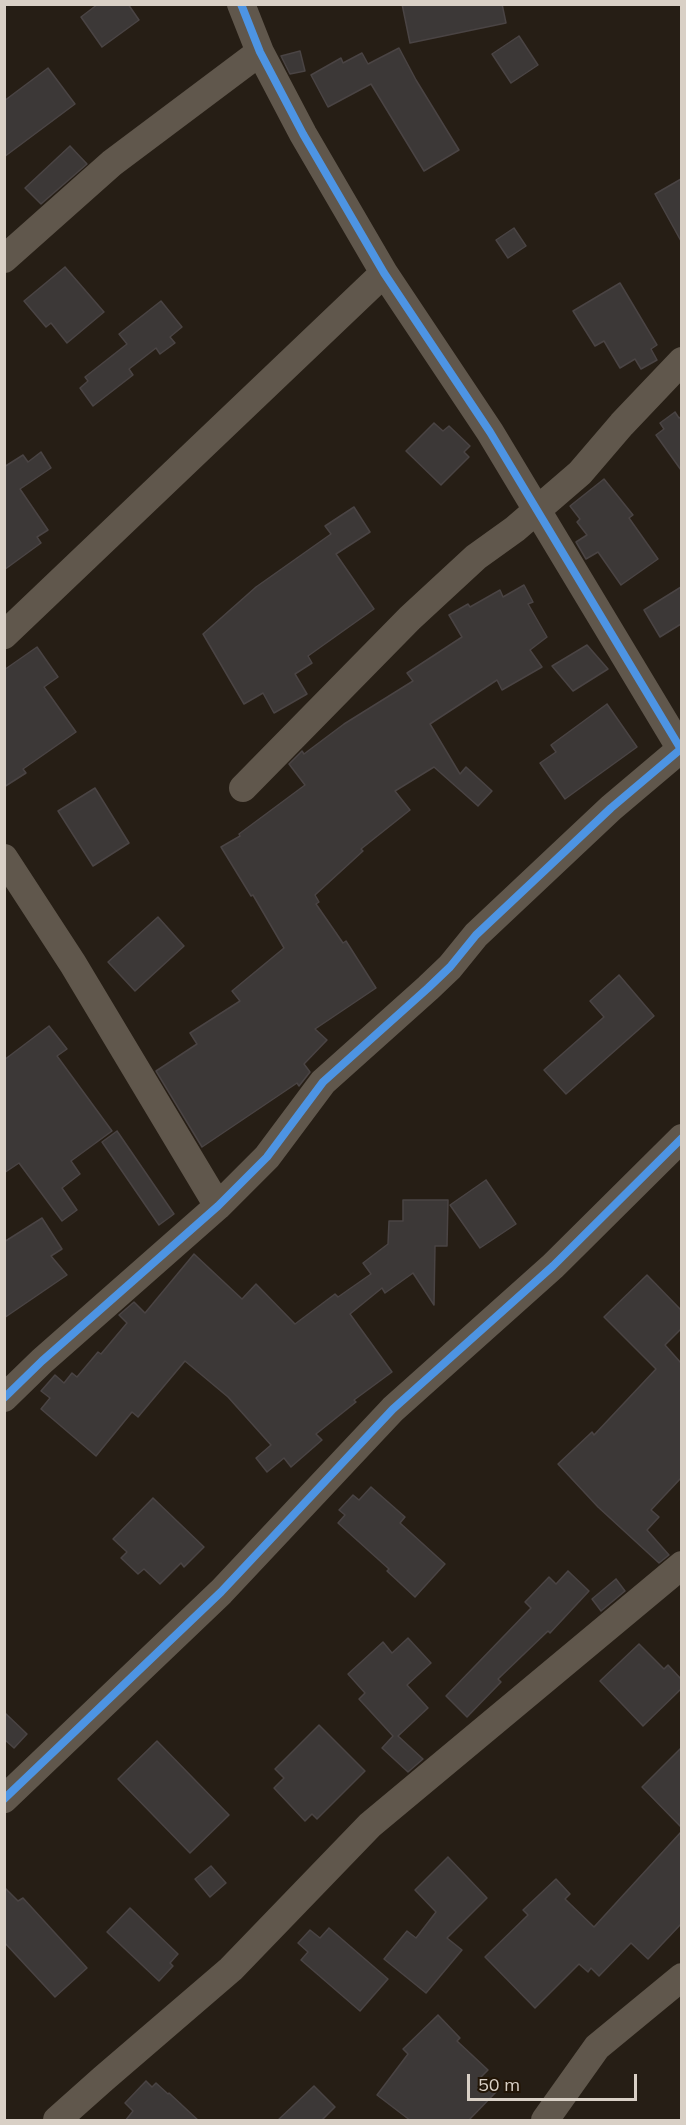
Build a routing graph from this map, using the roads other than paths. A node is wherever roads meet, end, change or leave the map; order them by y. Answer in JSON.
{"nodes":[{"id":1,"x":242,"y":4,"type":"edge"},
{"id":2,"x":260,"y":52,"type":"junction"},
{"id":3,"x":4,"y":259,"type":"edge"},
{"id":4,"x":384,"y":273,"type":"junction"},
{"id":5,"x":681,"y":361,"type":"edge"},
{"id":6,"x":537,"y":510,"type":"junction"},
{"id":7,"x":4,"y":635,"type":"edge"},
{"id":8,"x":681,"y":749,"type":"edge"},
{"id":9,"x":243,"y":788,"type":"dead end"},
{"id":10,"x":4,"y":858,"type":"edge"},
{"id":11,"x":681,"y":1138,"type":"edge"},
{"id":12,"x":218,"y":1206,"type":"junction"},
{"id":13,"x":4,"y":1398,"type":"edge"},
{"id":14,"x":681,"y":1565,"type":"edge"},
{"id":15,"x":4,"y":1799,"type":"edge"},
{"id":16,"x":681,"y":1977,"type":"edge"},
{"id":17,"x":57,"y":2121,"type":"edge"},
{"id":18,"x":545,"y":2121,"type":"edge"}],
"edges":[{"from":1,"to":2,"type":"street"},
{"from":2,"to":3,"type":"street"},
{"from":2,"to":4,"type":"street"},
{"from":4,"to":6,"type":"street"},
{"from":4,"to":7,"type":"street"},
{"from":5,"to":6,"type":"street"},
{"from":6,"to":8,"type":"street"},
{"from":6,"to":9,"type":"street"},
{"from":8,"to":12,"type":"street"},
{"from":10,"to":12,"type":"street"},
{"from":11,"to":15,"type":"street"},
{"from":12,"to":13,"type":"street"},
{"from":14,"to":17,"type":"street"},
{"from":16,"to":18,"type":"street"}]}
